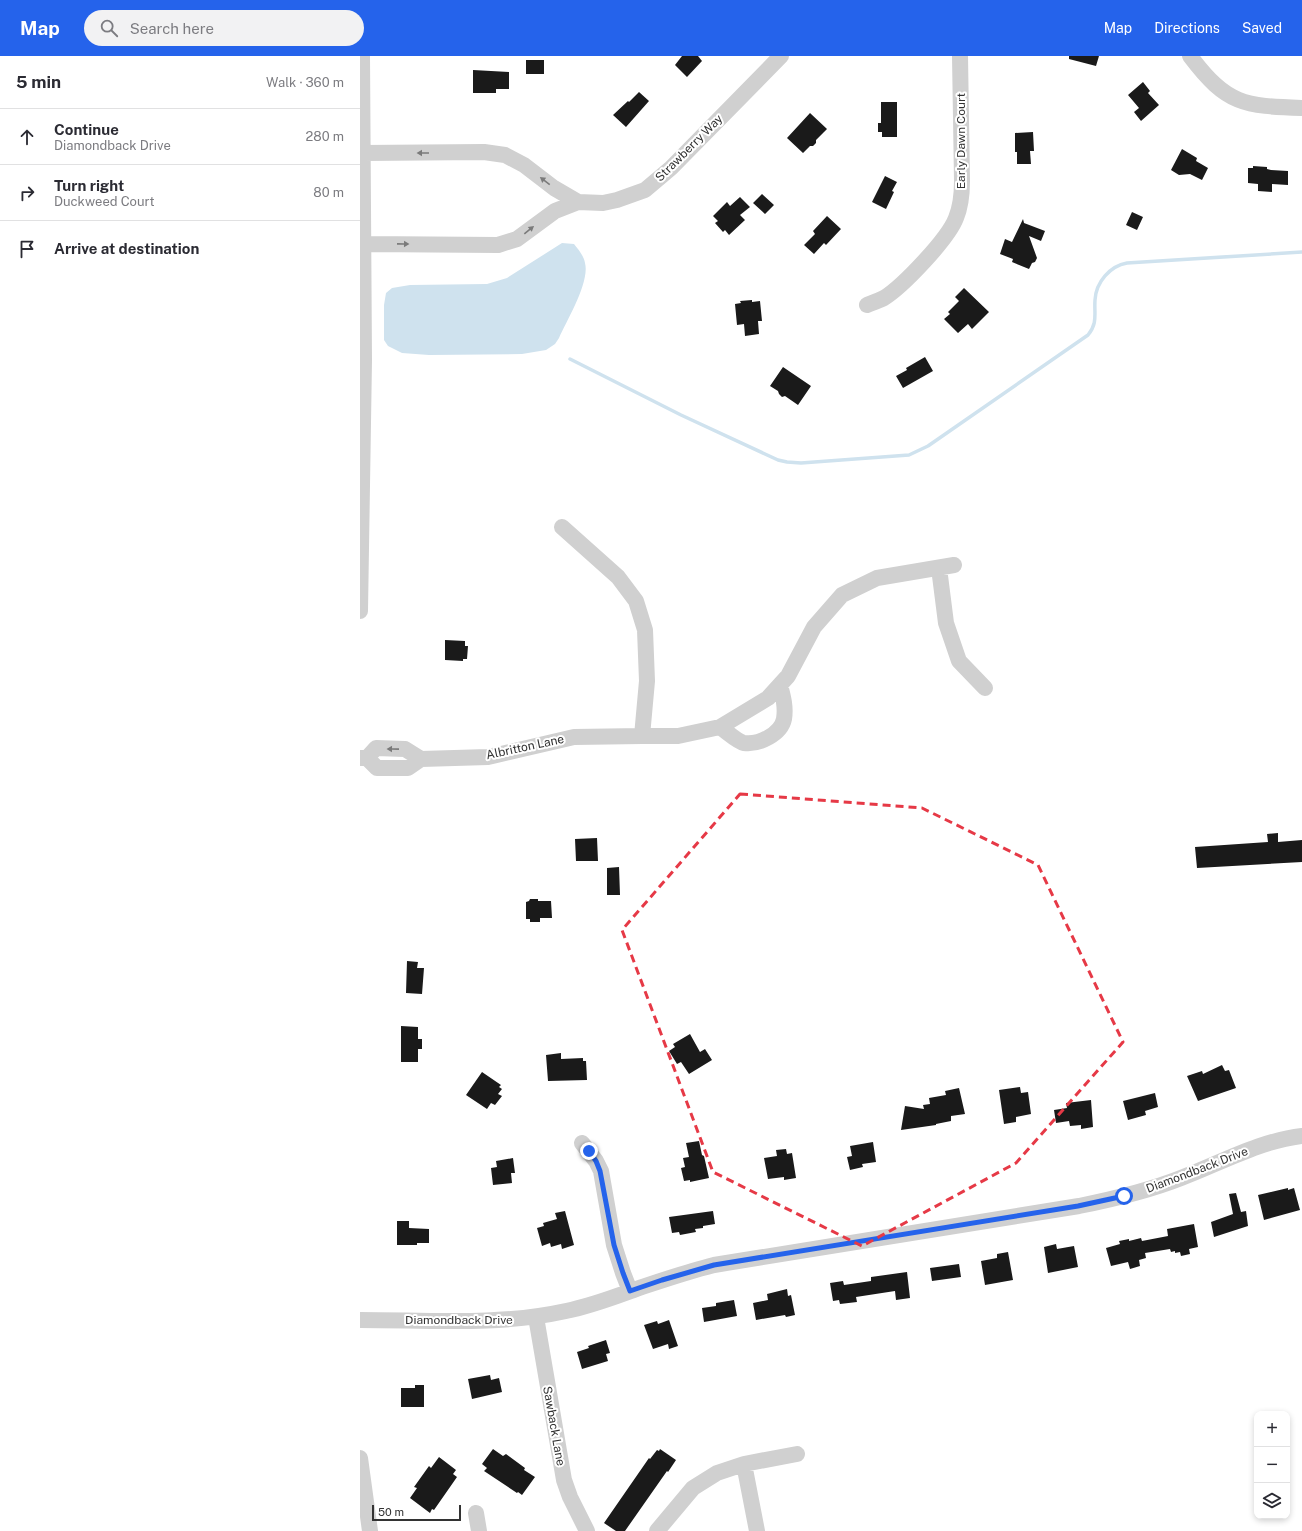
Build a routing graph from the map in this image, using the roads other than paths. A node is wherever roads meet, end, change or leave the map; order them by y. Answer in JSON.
{"nodes":[{"id":1,"x":362,"y":56,"type":"edge"},
{"id":2,"x":960,"y":56,"type":"edge"},
{"id":3,"x":1190,"y":56,"type":"edge"},
{"id":4,"x":774,"y":58,"type":"edge"},
{"id":5,"x":1302,"y":108,"type":"edge"},
{"id":6,"x":363,"y":153,"type":"junction"},
{"id":7,"x":578,"y":202,"type":"junction"},
{"id":8,"x":364,"y":244,"type":"junction"},
{"id":9,"x":867,"y":305,"type":"dead end"},
{"id":10,"x":562,"y":527,"type":"dead end"},
{"id":11,"x":954,"y":565,"type":"dead end"},
{"id":12,"x":939,"y":568,"type":"junction"},
{"id":13,"x":360,"y":611,"type":"edge"},
{"id":14,"x":780,"y":685,"type":"junction"},
{"id":15,"x":985,"y":688,"type":"dead end"},
{"id":16,"x":720,"y":728,"type":"junction"},
{"id":17,"x":642,"y":736,"type":"junction"},
{"id":18,"x":363,"y":758,"type":"edge"},
{"id":19,"x":1302,"y":1136,"type":"edge"},
{"id":20,"x":582,"y":1143,"type":"dead end"},
{"id":21,"x":630,"y":1291,"type":"junction"},
{"id":22,"x":536,"y":1317,"type":"junction"},
{"id":23,"x":360,"y":1320,"type":"edge"},
{"id":24,"x":797,"y":1454,"type":"dead end"},
{"id":25,"x":360,"y":1458,"type":"edge"},
{"id":26,"x":744,"y":1464,"type":"junction"},
{"id":27,"x":361,"y":1478,"type":"edge"},
{"id":28,"x":476,"y":1513,"type":"dead end"},
{"id":29,"x":370,"y":1531,"type":"edge"},
{"id":30,"x":479,"y":1531,"type":"edge"},
{"id":31,"x":586,"y":1531,"type":"edge"},
{"id":32,"x":657,"y":1531,"type":"edge"},
{"id":33,"x":757,"y":1531,"type":"edge"}],
"edges":[{"from":1,"to":6,"type":"street"},
{"from":2,"to":9,"type":"street","name":"Early Dawn Court"},
{"from":3,"to":5,"type":"street"},
{"from":4,"to":7,"type":"street","name":"Strawberry Way"},
{"from":7,"to":6,"type":"street","name":"Strawberry Way","one_way":true},
{"from":6,"to":8,"type":"street"},
{"from":8,"to":7,"type":"street","name":"Strawberry Way","one_way":true},
{"from":8,"to":13,"type":"street"},
{"from":10,"to":17,"type":"street"},
{"from":11,"to":12,"type":"street"},
{"from":12,"to":14,"type":"street"},
{"from":12,"to":15,"type":"street"},
{"from":14,"to":16,"type":"street"},
{"from":14,"to":16,"type":"street"},
{"from":16,"to":17,"type":"street","name":"Albritton Lane"},
{"from":17,"to":18,"type":"street","name":"Albritton Lane"},
{"from":19,"to":21,"type":"street","name":"Diamondback Drive"},
{"from":20,"to":21,"type":"street"},
{"from":21,"to":22,"type":"street","name":"Diamondback Drive"},
{"from":22,"to":23,"type":"street","name":"Diamondback Drive"},
{"from":22,"to":31,"type":"street","name":"Sawback Lane"},
{"from":24,"to":26,"type":"street"},
{"from":25,"to":27,"type":"street"},
{"from":26,"to":32,"type":"street"},
{"from":26,"to":33,"type":"street"},
{"from":27,"to":29,"type":"street"},
{"from":28,"to":30,"type":"street"}]}
